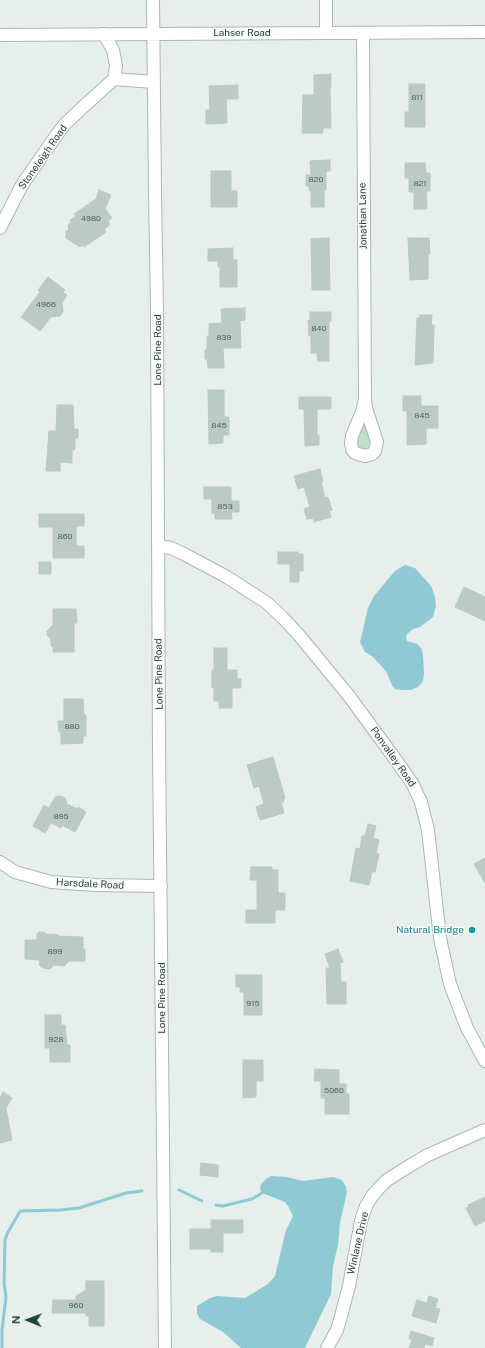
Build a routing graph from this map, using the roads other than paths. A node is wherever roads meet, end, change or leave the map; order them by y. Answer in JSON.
{"nodes":[{"id":1,"x":154,"y":0,"type":"edge"},
{"id":2,"x":326,"y":0,"type":"edge"},
{"id":3,"x":485,"y":32,"type":"edge"},
{"id":4,"x":326,"y":33,"type":"junction"},
{"id":5,"x":362,"y":33,"type":"junction"},
{"id":6,"x":104,"y":34,"type":"junction"},
{"id":7,"x":154,"y":34,"type":"junction"},
{"id":8,"x":0,"y":35,"type":"edge"},
{"id":9,"x":114,"y":79,"type":"junction"},
{"id":10,"x":154,"y":82,"type":"junction"},
{"id":11,"x":0,"y":228,"type":"edge"},
{"id":12,"x":365,"y":398,"type":"dead end"},
{"id":13,"x":159,"y":546,"type":"junction"},
{"id":14,"x":0,"y":862,"type":"edge"},
{"id":15,"x":161,"y":886,"type":"junction"},
{"id":16,"x":485,"y":1061,"type":"edge"},
{"id":17,"x":485,"y":1130,"type":"edge"},
{"id":18,"x":165,"y":1348,"type":"edge"},
{"id":19,"x":327,"y":1348,"type":"edge"}],
"edges":[{"from":1,"to":7,"type":"street","name":"Lone Pine Road"},
{"from":2,"to":4,"type":"street"},
{"from":3,"to":5,"type":"street","name":"Lahser Road"},
{"from":4,"to":5,"type":"street","name":"Lahser Road"},
{"from":4,"to":7,"type":"street","name":"Lahser Road"},
{"from":5,"to":12,"type":"street","name":"Jonathan Lane"},
{"from":6,"to":7,"type":"street","name":"Lahser Road"},
{"from":6,"to":8,"type":"street","name":"Lahser Road"},
{"from":6,"to":9,"type":"street"},
{"from":7,"to":10,"type":"street","name":"Lone Pine Road"},
{"from":9,"to":10,"type":"street"},
{"from":9,"to":11,"type":"street","name":"Stoneleigh Road"},
{"from":10,"to":13,"type":"street","name":"Lone Pine Road"},
{"from":13,"to":15,"type":"street","name":"Lone Pine Road"},
{"from":13,"to":16,"type":"street","name":"Ponvalley Road"},
{"from":14,"to":15,"type":"street","name":"Harsdale Road"},
{"from":15,"to":18,"type":"street","name":"Lone Pine Road"},
{"from":17,"to":19,"type":"street","name":"Winlane Drive"}]}
